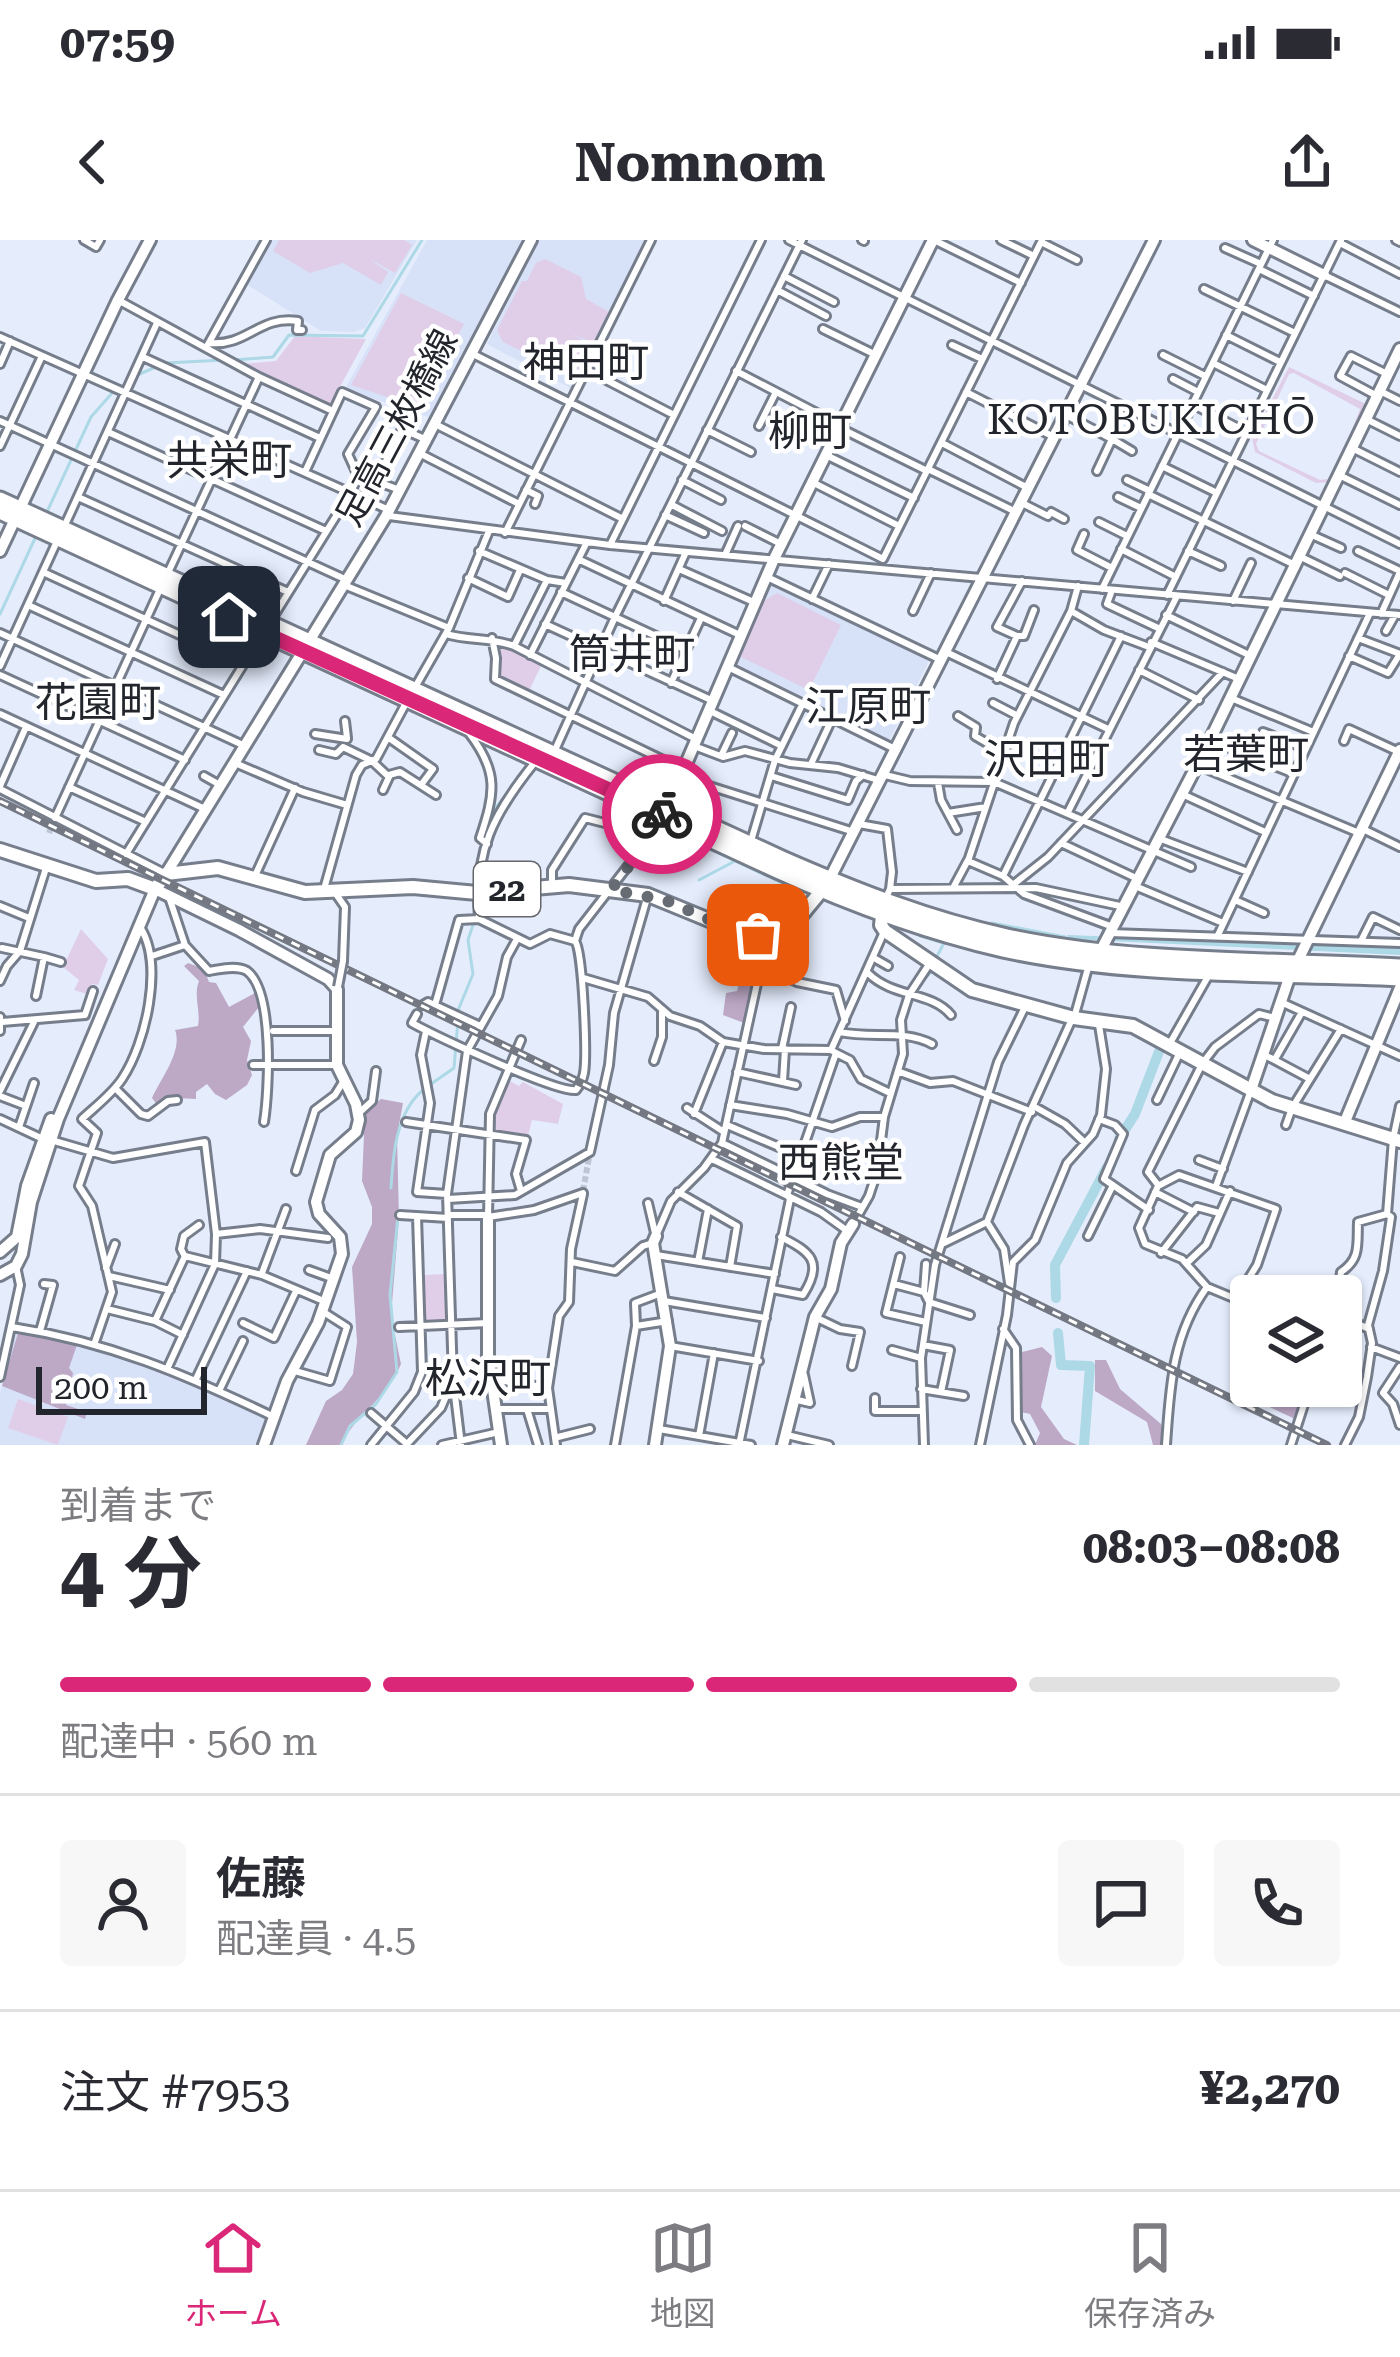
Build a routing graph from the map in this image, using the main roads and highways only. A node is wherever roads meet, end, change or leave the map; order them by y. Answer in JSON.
{"nodes":[{"id":1,"x":0,"y":500,"type":"edge"},
{"id":2,"x":11,"y":513,"type":"edge"},
{"id":3,"x":411,"y":694,"type":"junction"},
{"id":4,"x":546,"y":756,"type":"junction"},
{"id":5,"x":666,"y":810,"type":"junction"},
{"id":6,"x":0,"y":850,"type":"edge"},
{"id":7,"x":827,"y":885,"type":"junction"},
{"id":8,"x":885,"y":909,"type":"junction"},
{"id":9,"x":1105,"y":943,"type":"junction"},
{"id":10,"x":1296,"y":964,"type":"junction"},
{"id":11,"x":1400,"y":967,"type":"edge"},
{"id":12,"x":1400,"y":978,"type":"edge"},
{"id":13,"x":1396,"y":1140,"type":"edge"}],
"edges":[{"from":1,"to":2,"type":"highway"},
{"from":2,"to":3,"type":"highway"},
{"from":3,"to":4,"type":"highway"},
{"from":3,"to":4,"type":"highway"},
{"from":4,"to":5,"type":"highway"},
{"from":5,"to":7,"type":"highway"},
{"from":5,"to":7,"type":"highway"},
{"from":6,"to":7,"type":"main road","number":"22"},
{"from":7,"to":8,"type":"highway"},
{"from":8,"to":9,"type":"highway"},
{"from":8,"to":13,"type":"main road"},
{"from":9,"to":10,"type":"highway"},
{"from":9,"to":10,"type":"highway"},
{"from":10,"to":11,"type":"highway"},
{"from":10,"to":12,"type":"highway"}]}
